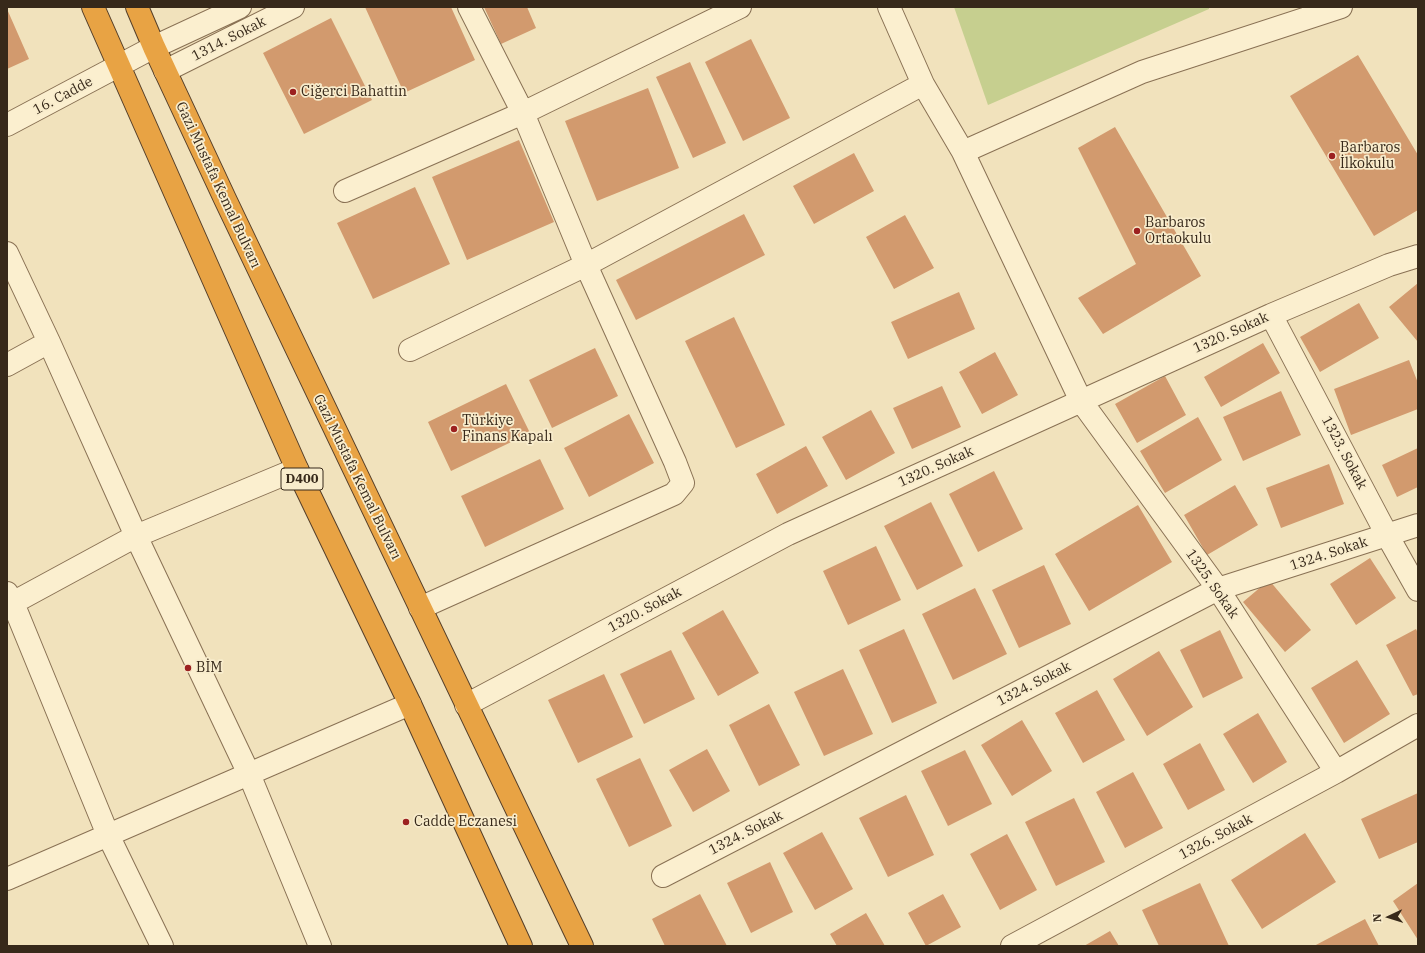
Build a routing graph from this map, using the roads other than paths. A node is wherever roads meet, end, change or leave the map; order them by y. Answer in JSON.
{"nodes":[{"id":1,"x":93,"y":7,"type":"edge"},
{"id":2,"x":137,"y":7,"type":"edge"},
{"id":3,"x":240,"y":7,"type":"edge"},
{"id":4,"x":293,"y":7,"type":"edge"},
{"id":5,"x":469,"y":7,"type":"edge"},
{"id":6,"x":740,"y":7,"type":"edge"},
{"id":7,"x":889,"y":7,"type":"edge"},
{"id":8,"x":1341,"y":7,"type":"edge"},
{"id":9,"x":154,"y":47,"type":"junction"},
{"id":10,"x":119,"y":67,"type":"junction"},
{"id":11,"x":165,"y":72,"type":"junction"},
{"id":12,"x":923,"y":84,"type":"junction"},
{"id":13,"x":523,"y":113,"type":"junction"},
{"id":14,"x":7,"y":125,"type":"edge"},
{"id":15,"x":963,"y":152,"type":"junction"},
{"id":16,"x":345,"y":191,"type":"dead end"},
{"id":17,"x":7,"y":253,"type":"edge"},
{"id":18,"x":1418,"y":256,"type":"edge"},
{"id":19,"x":586,"y":265,"type":"junction"},
{"id":20,"x":1272,"y":315,"type":"junction"},
{"id":21,"x":49,"y":342,"type":"junction"},
{"id":22,"x":410,"y":350,"type":"dead end"},
{"id":23,"x":7,"y":365,"type":"edge"},
{"id":24,"x":1081,"y":401,"type":"junction"},
{"id":25,"x":297,"y":468,"type":"junction"},
{"id":26,"x":1418,"y":525,"type":"edge"},
{"id":27,"x":1387,"y":535,"type":"junction"},
{"id":28,"x":136,"y":536,"type":"junction"},
{"id":29,"x":1218,"y":589,"type":"junction"},
{"id":30,"x":1418,"y":590,"type":"edge"},
{"id":31,"x":9,"y":600,"type":"edge"},
{"id":32,"x":420,"y":608,"type":"junction"},
{"id":33,"x":410,"y":704,"type":"junction"},
{"id":34,"x":466,"y":705,"type":"junction"},
{"id":35,"x":1418,"y":725,"type":"edge"},
{"id":36,"x":1336,"y":772,"type":"junction"},
{"id":37,"x":249,"y":774,"type":"junction"},
{"id":38,"x":108,"y":835,"type":"junction"},
{"id":39,"x":663,"y":876,"type":"dead end"},
{"id":40,"x":7,"y":879,"type":"edge"},
{"id":41,"x":162,"y":946,"type":"edge"},
{"id":42,"x":320,"y":946,"type":"edge"},
{"id":43,"x":522,"y":946,"type":"edge"},
{"id":44,"x":582,"y":946,"type":"edge"},
{"id":45,"x":1012,"y":946,"type":"edge"}],
"edges":[{"from":1,"to":10,"type":"highway","number":"D400"},
{"from":2,"to":9,"type":"highway","name":"Gazi Mustafa Kemal Bulvarı"},
{"from":3,"to":9,"type":"street","name":"1314. Sokak"},
{"from":4,"to":11,"type":"street","name":"1314. Sokak"},
{"from":5,"to":13,"type":"street"},
{"from":6,"to":13,"type":"street"},
{"from":7,"to":12,"type":"street","name":"1325. Sokak"},
{"from":8,"to":15,"type":"street"},
{"from":9,"to":10,"type":"street","name":"1314. Sokak"},
{"from":9,"to":11,"type":"highway","name":"Gazi Mustafa Kemal Bulvarı"},
{"from":10,"to":14,"type":"street","name":"16. Cadde"},
{"from":10,"to":25,"type":"highway","number":"D400"},
{"from":11,"to":32,"type":"highway","name":"Gazi Mustafa Kemal Bulvarı"},
{"from":12,"to":15,"type":"street","name":"1325. Sokak"},
{"from":12,"to":19,"type":"street"},
{"from":13,"to":16,"type":"street"},
{"from":13,"to":19,"type":"street"},
{"from":15,"to":24,"type":"street","name":"1325. Sokak"},
{"from":17,"to":21,"type":"street"},
{"from":18,"to":20,"type":"street","name":"1320. Sokak"},
{"from":19,"to":22,"type":"street"},
{"from":19,"to":32,"type":"street"},
{"from":20,"to":24,"type":"street","name":"1320. Sokak"},
{"from":20,"to":27,"type":"street","name":"1323. Sokak"},
{"from":21,"to":23,"type":"street"},
{"from":21,"to":28,"type":"street"},
{"from":24,"to":29,"type":"street","name":"1325. Sokak"},
{"from":24,"to":34,"type":"street","name":"1320. Sokak"},
{"from":25,"to":28,"type":"street"},
{"from":25,"to":33,"type":"highway","number":"D400"},
{"from":26,"to":27,"type":"street","name":"1324. Sokak"},
{"from":27,"to":29,"type":"street","name":"1324. Sokak"},
{"from":27,"to":30,"type":"street","name":"1323. Sokak"},
{"from":28,"to":31,"type":"street"},
{"from":28,"to":37,"type":"street"},
{"from":29,"to":36,"type":"street","name":"1325. Sokak"},
{"from":29,"to":39,"type":"street","name":"1324. Sokak"},
{"from":31,"to":38,"type":"street"},
{"from":32,"to":34,"type":"highway","name":"Gazi Mustafa Kemal Bulvarı"},
{"from":33,"to":37,"type":"street"},
{"from":33,"to":43,"type":"highway","number":"D400"},
{"from":34,"to":44,"type":"highway","name":"Gazi Mustafa Kemal Bulvarı"},
{"from":35,"to":36,"type":"street","name":"1326. Sokak"},
{"from":36,"to":45,"type":"street","name":"1326. Sokak"},
{"from":37,"to":38,"type":"street"},
{"from":37,"to":42,"type":"street"},
{"from":38,"to":40,"type":"street"},
{"from":38,"to":41,"type":"street"}]}
